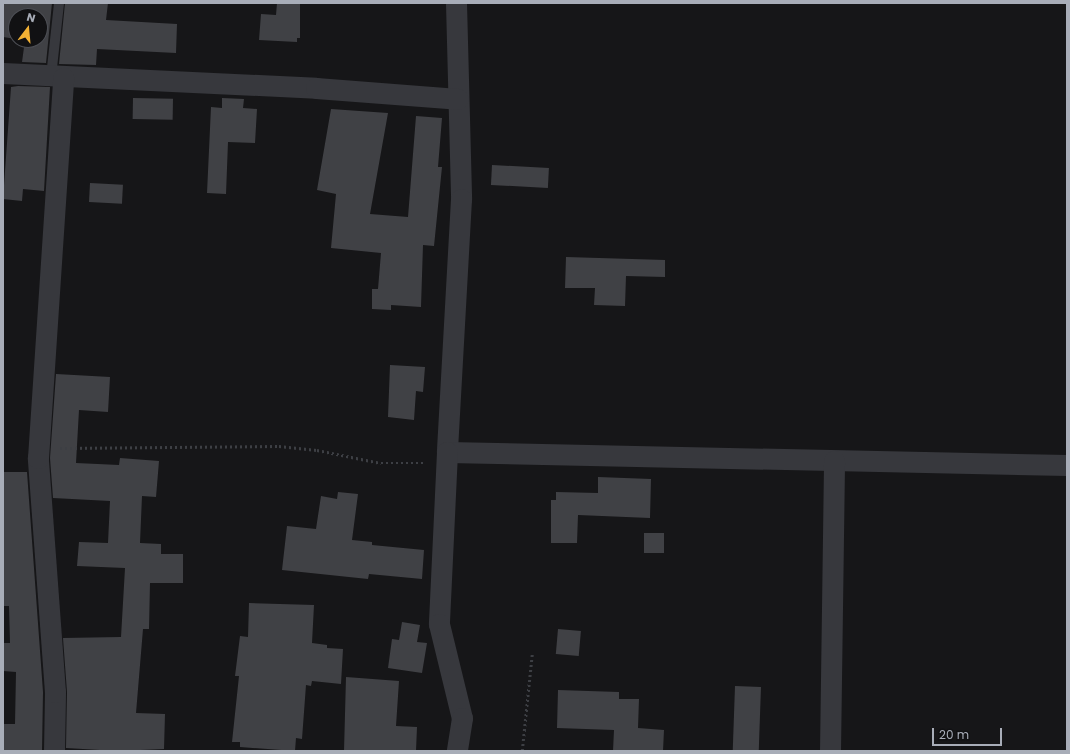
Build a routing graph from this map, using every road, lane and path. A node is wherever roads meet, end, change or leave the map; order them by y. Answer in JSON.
{"nodes":[{"id":1,"x":59,"y":3,"type":"edge"},
{"id":2,"x":456,"y":3,"type":"edge"},
{"id":3,"x":3,"y":73,"type":"edge"},
{"id":4,"x":57,"y":77,"type":"junction"},
{"id":5,"x":458,"y":99,"type":"junction"},
{"id":6,"x":38,"y":448,"type":"junction"},
{"id":7,"x":446,"y":458,"type":"junction"},
{"id":8,"x":834,"y":462,"type":"junction"},
{"id":9,"x":1067,"y":465,"type":"edge"},
{"id":10,"x":532,"y":654,"type":"dead end"},
{"id":11,"x":54,"y":751,"type":"edge"},
{"id":12,"x":457,"y":751,"type":"edge"},
{"id":13,"x":522,"y":751,"type":"edge"},
{"id":14,"x":830,"y":751,"type":"edge"}],
"edges":[{"from":1,"to":4,"type":"lane"},
{"from":2,"to":5,"type":"street"},
{"from":3,"to":4,"type":"street"},
{"from":4,"to":5,"type":"street"},
{"from":4,"to":6,"type":"street"},
{"from":5,"to":7,"type":"street"},
{"from":6,"to":7,"type":"path"},
{"from":6,"to":11,"type":"street"},
{"from":7,"to":8,"type":"street"},
{"from":7,"to":12,"type":"street"},
{"from":8,"to":9,"type":"street"},
{"from":8,"to":14,"type":"street"},
{"from":10,"to":13,"type":"path"}]}
